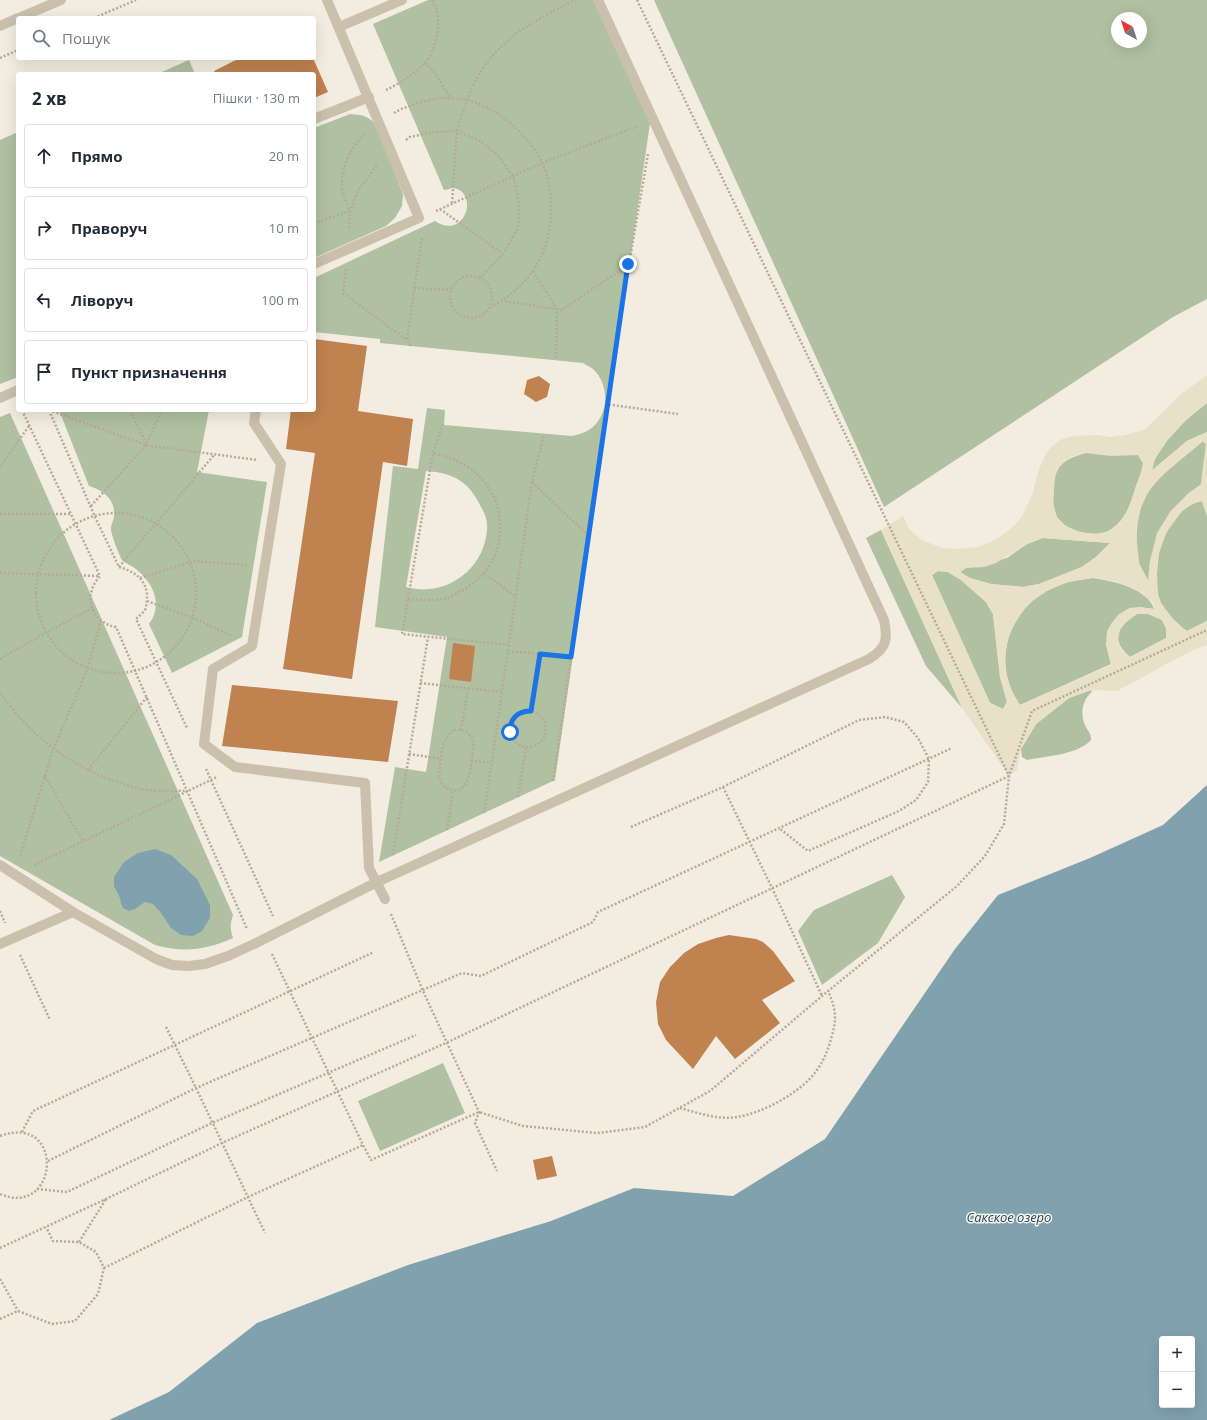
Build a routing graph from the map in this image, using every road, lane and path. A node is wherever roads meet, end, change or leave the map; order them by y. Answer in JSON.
{"nodes":[{"id":1,"x":61,"y":0,"type":"edge"},
{"id":2,"x":136,"y":0,"type":"edge"},
{"id":3,"x":327,"y":0,"type":"edge"},
{"id":4,"x":402,"y":0,"type":"edge"},
{"id":5,"x":432,"y":0,"type":"edge"},
{"id":6,"x":576,"y":0,"type":"edge"},
{"id":7,"x":598,"y":0,"type":"edge"},
{"id":8,"x":638,"y":0,"type":"edge"},
{"id":9,"x":23,"y":16,"type":"edge"},
{"id":10,"x":99,"y":16,"type":"edge"},
{"id":11,"x":16,"y":19,"type":"edge"},
{"id":12,"x":0,"y":26,"type":"edge"},
{"id":13,"x":339,"y":27,"type":"junction"},
{"id":14,"x":16,"y":51,"type":"edge"},
{"id":15,"x":0,"y":58,"type":"edge"},
{"id":16,"x":425,"y":63,"type":"junction"},
{"id":17,"x":368,"y":97,"type":"junction"},
{"id":18,"x":450,"y":98,"type":"junction"},
{"id":19,"x":467,"y":100,"type":"junction"},
{"id":20,"x":316,"y":118,"type":"edge"},
{"id":21,"x":654,"y":120,"type":"junction"},
{"id":22,"x":379,"y":123,"type":"junction"},
{"id":23,"x":457,"y":131,"type":"junction"},
{"id":24,"x":390,"y":149,"type":"junction"},
{"id":25,"x":649,"y":150,"type":"dead end"},
{"id":26,"x":542,"y":163,"type":"junction"},
{"id":27,"x":513,"y":176,"type":"junction"},
{"id":28,"x":452,"y":203,"type":"junction"},
{"id":29,"x":440,"y":209,"type":"junction"},
{"id":30,"x":422,"y":217,"type":"junction"},
{"id":31,"x":316,"y":222,"type":"edge"},
{"id":32,"x":503,"y":254,"type":"junction"},
{"id":33,"x":316,"y":263,"type":"edge"},
{"id":34,"x":628,"y":264,"type":"junction"},
{"id":35,"x":533,"y":271,"type":"junction"},
{"id":36,"x":480,"y":278,"type":"junction"},
{"id":37,"x":414,"y":288,"type":"junction"},
{"id":38,"x":451,"y":290,"type":"junction"},
{"id":39,"x":501,"y":301,"type":"junction"},
{"id":40,"x":491,"y":307,"type":"junction"},
{"id":41,"x":557,"y":309,"type":"junction"},
{"id":42,"x":411,"y":346,"type":"dead end"},
{"id":43,"x":556,"y":360,"type":"dead end"},
{"id":44,"x":16,"y":391,"type":"edge"},
{"id":45,"x":0,"y":398,"type":"edge"},
{"id":46,"x":607,"y":404,"type":"junction"},
{"id":47,"x":23,"y":412,"type":"edge"},
{"id":48,"x":50,"y":412,"type":"edge"},
{"id":49,"x":55,"y":412,"type":"edge"},
{"id":50,"x":131,"y":412,"type":"edge"},
{"id":51,"x":161,"y":412,"type":"edge"},
{"id":52,"x":256,"y":412,"type":"edge"},
{"id":53,"x":678,"y":414,"type":"dead end"},
{"id":54,"x":443,"y":424,"type":"dead end"},
{"id":55,"x":29,"y":426,"type":"junction"},
{"id":56,"x":544,"y":434,"type":"dead end"},
{"id":57,"x":146,"y":445,"type":"junction"},
{"id":58,"x":433,"y":453,"type":"junction"},
{"id":59,"x":214,"y":454,"type":"junction"},
{"id":60,"x":281,"y":464,"type":"junction"},
{"id":61,"x":0,"y":467,"type":"edge"},
{"id":62,"x":532,"y":482,"type":"junction"},
{"id":63,"x":91,"y":506,"type":"junction"},
{"id":64,"x":0,"y":514,"type":"edge"},
{"id":65,"x":70,"y":514,"type":"junction"},
{"id":66,"x":95,"y":517,"type":"junction"},
{"id":67,"x":157,"y":521,"type":"junction"},
{"id":68,"x":76,"y":525,"type":"junction"},
{"id":69,"x":589,"y":536,"type":"junction"},
{"id":70,"x":193,"y":560,"type":"junction"},
{"id":71,"x":118,"y":567,"type":"junction"},
{"id":72,"x":265,"y":567,"type":"junction"},
{"id":73,"x":0,"y":573,"type":"edge"},
{"id":74,"x":484,"y":573,"type":"junction"},
{"id":75,"x":38,"y":575,"type":"junction"},
{"id":76,"x":100,"y":576,"type":"junction"},
{"id":77,"x":140,"y":578,"type":"junction"},
{"id":78,"x":516,"y":596,"type":"junction"},
{"id":79,"x":408,"y":599,"type":"junction"},
{"id":80,"x":147,"y":600,"type":"junction"},
{"id":81,"x":93,"y":608,"type":"junction"},
{"id":82,"x":191,"y":617,"type":"junction"},
{"id":83,"x":101,"y":621,"type":"junction"},
{"id":84,"x":1207,"y":630,"type":"edge"},
{"id":85,"x":45,"y":633,"type":"junction"},
{"id":86,"x":428,"y":637,"type":"junction"},
{"id":87,"x":509,"y":645,"type":"junction"},
{"id":88,"x":252,"y":646,"type":"junction"},
{"id":89,"x":508,"y":651,"type":"junction"},
{"id":90,"x":540,"y":654,"type":"junction"},
{"id":91,"x":571,"y":657,"type":"junction"},
{"id":92,"x":0,"y":659,"type":"edge"},
{"id":93,"x":157,"y":662,"type":"junction"},
{"id":94,"x":87,"y":670,"type":"junction"},
{"id":95,"x":137,"y":672,"type":"junction"},
{"id":96,"x":420,"y":683,"type":"junction"},
{"id":97,"x":468,"y":689,"type":"junction"},
{"id":98,"x":502,"y":692,"type":"junction"},
{"id":99,"x":0,"y":693,"type":"edge"},
{"id":100,"x":147,"y":697,"type":"junction"},
{"id":101,"x":531,"y":711,"type":"junction"},
{"id":102,"x":461,"y":730,"type":"junction"},
{"id":103,"x":189,"y":732,"type":"dead end"},
{"id":104,"x":526,"y":747,"type":"junction"},
{"id":105,"x":952,"y":748,"type":"dead end"},
{"id":106,"x":53,"y":750,"type":"junction"},
{"id":107,"x":409,"y":754,"type":"junction"},
{"id":108,"x":442,"y":759,"type":"junction"},
{"id":109,"x":929,"y":759,"type":"junction"},
{"id":110,"x":472,"y":761,"type":"junction"},
{"id":111,"x":491,"y":763,"type":"junction"},
{"id":112,"x":204,"y":766,"type":"dead end"},
{"id":113,"x":235,"y":766,"type":"junction"},
{"id":114,"x":88,"y":770,"type":"junction"},
{"id":115,"x":44,"y":775,"type":"junction"},
{"id":116,"x":1009,"y":776,"type":"junction"},
{"id":117,"x":211,"y":780,"type":"junction"},
{"id":118,"x":553,"y":781,"type":"dead end"},
{"id":119,"x":723,"y":787,"type":"junction"},
{"id":120,"x":187,"y":791,"type":"junction"},
{"id":121,"x":453,"y":791,"type":"junction"},
{"id":122,"x":518,"y":797,"type":"dead end"},
{"id":123,"x":484,"y":814,"type":"dead end"},
{"id":124,"x":631,"y":827,"type":"dead end"},
{"id":125,"x":779,"y":828,"type":"junction"},
{"id":126,"x":446,"y":830,"type":"dead end"},
{"id":127,"x":83,"y":841,"type":"junction"},
{"id":128,"x":750,"y":841,"type":"junction"},
{"id":129,"x":393,"y":856,"type":"dead end"},
{"id":130,"x":0,"y":865,"type":"edge"},
{"id":131,"x":15,"y":873,"type":"junction"},
{"id":132,"x":376,"y":882,"type":"junction"},
{"id":133,"x":772,"y":888,"type":"junction"},
{"id":134,"x":385,"y":899,"type":"joint"},
{"id":135,"x":0,"y":911,"type":"edge"},
{"id":136,"x":73,"y":912,"type":"junction"},
{"id":137,"x":280,"y":931,"type":"junction"},
{"id":138,"x":12,"y":938,"type":"junction"},
{"id":139,"x":0,"y":944,"type":"edge"},
{"id":140,"x":254,"y":944,"type":"junction"},
{"id":141,"x":374,"y":952,"type":"dead end"},
{"id":142,"x":273,"y":954,"type":"dead end"},
{"id":143,"x":290,"y":990,"type":"junction"},
{"id":144,"x":423,"y":990,"type":"junction"},
{"id":145,"x":828,"y":991,"type":"junction"},
{"id":146,"x":822,"y":996,"type":"junction"},
{"id":147,"x":50,"y":1020,"type":"dead end"},
{"id":148,"x":166,"y":1027,"type":"dead end"},
{"id":149,"x":416,"y":1035,"type":"dead end"},
{"id":150,"x":312,"y":1038,"type":"junction"},
{"id":151,"x":448,"y":1042,"type":"junction"},
{"id":152,"x":174,"y":1045,"type":"junction"},
{"id":153,"x":328,"y":1073,"type":"junction"},
{"id":154,"x":196,"y":1088,"type":"junction"},
{"id":155,"x":338,"y":1092,"type":"junction"},
{"id":156,"x":680,"y":1108,"type":"junction"},
{"id":157,"x":479,"y":1112,"type":"junction"},
{"id":158,"x":212,"y":1123,"type":"junction"},
{"id":159,"x":22,"y":1132,"type":"junction"},
{"id":160,"x":0,"y":1136,"type":"edge"},
{"id":161,"x":222,"y":1143,"type":"junction"},
{"id":162,"x":363,"y":1145,"type":"junction"},
{"id":163,"x":48,"y":1161,"type":"junction"},
{"id":164,"x":497,"y":1170,"type":"dead end"},
{"id":165,"x":37,"y":1189,"type":"junction"},
{"id":166,"x":0,"y":1194,"type":"edge"},
{"id":167,"x":248,"y":1197,"type":"junction"},
{"id":168,"x":106,"y":1199,"type":"junction"},
{"id":169,"x":46,"y":1227,"type":"junction"},
{"id":170,"x":265,"y":1233,"type":"dead end"},
{"id":171,"x":79,"y":1242,"type":"junction"},
{"id":172,"x":0,"y":1248,"type":"edge"},
{"id":173,"x":104,"y":1268,"type":"junction"},
{"id":174,"x":0,"y":1279,"type":"edge"},
{"id":175,"x":18,"y":1310,"type":"junction"},
{"id":176,"x":0,"y":1319,"type":"edge"}],
"edges":[{"from":1,"to":9,"type":"street"},
{"from":2,"to":10,"type":"path"},
{"from":3,"to":13,"type":"street"},
{"from":4,"to":13,"type":"street"},
{"from":5,"to":16,"type":"path"},
{"from":6,"to":19,"type":"path"},
{"from":7,"to":21,"type":"street"},
{"from":8,"to":116,"type":"path"},
{"from":11,"to":12,"type":"street"},
{"from":13,"to":17,"type":"street"},
{"from":14,"to":15,"type":"path"},
{"from":16,"to":17,"type":"path"},
{"from":16,"to":18,"type":"path"},
{"from":17,"to":20,"type":"street"},
{"from":17,"to":22,"type":"street"},
{"from":18,"to":19,"type":"path"},
{"from":18,"to":22,"type":"path"},
{"from":19,"to":23,"type":"path"},
{"from":19,"to":26,"type":"path"},
{"from":21,"to":26,"type":"path"},
{"from":21,"to":132,"type":"street"},
{"from":22,"to":24,"type":"street"},
{"from":22,"to":31,"type":"path"},
{"from":23,"to":24,"type":"path"},
{"from":23,"to":27,"type":"path"},
{"from":23,"to":28,"type":"path"},
{"from":24,"to":30,"type":"street"},
{"from":25,"to":34,"type":"path"},
{"from":26,"to":27,"type":"path"},
{"from":26,"to":35,"type":"path"},
{"from":27,"to":28,"type":"path"},
{"from":27,"to":32,"type":"path"},
{"from":28,"to":29,"type":"path"},
{"from":29,"to":30,"type":"path"},
{"from":29,"to":32,"type":"path"},
{"from":30,"to":33,"type":"street"},
{"from":30,"to":37,"type":"path"},
{"from":32,"to":36,"type":"path"},
{"from":34,"to":41,"type":"path"},
{"from":34,"to":46,"type":"path"},
{"from":35,"to":39,"type":"path"},
{"from":35,"to":41,"type":"path"},
{"from":36,"to":38,"type":"path"},
{"from":36,"to":40,"type":"path"},
{"from":37,"to":38,"type":"path"},
{"from":37,"to":42,"type":"path"},
{"from":38,"to":40,"type":"path"},
{"from":39,"to":40,"type":"path"},
{"from":39,"to":41,"type":"path"},
{"from":41,"to":43,"type":"path"},
{"from":44,"to":45,"type":"street"},
{"from":46,"to":53,"type":"path"},
{"from":46,"to":69,"type":"path"},
{"from":47,"to":55,"type":"path"},
{"from":48,"to":63,"type":"path"},
{"from":49,"to":57,"type":"path"},
{"from":50,"to":57,"type":"path"},
{"from":51,"to":57,"type":"path"},
{"from":52,"to":60,"type":"street"},
{"from":54,"to":58,"type":"path"},
{"from":55,"to":61,"type":"path"},
{"from":55,"to":65,"type":"path"},
{"from":56,"to":62,"type":"path"},
{"from":57,"to":59,"type":"path"},
{"from":57,"to":63,"type":"path"},
{"from":58,"to":74,"type":"path"},
{"from":58,"to":79,"type":"path"},
{"from":59,"to":60,"type":"path"},
{"from":59,"to":67,"type":"path"},
{"from":60,"to":72,"type":"street"},
{"from":62,"to":69,"type":"path"},
{"from":62,"to":78,"type":"path"},
{"from":63,"to":66,"type":"path"},
{"from":64,"to":65,"type":"path"},
{"from":65,"to":68,"type":"path"},
{"from":66,"to":67,"type":"path"},
{"from":66,"to":68,"type":"path"},
{"from":66,"to":71,"type":"path"},
{"from":67,"to":70,"type":"path"},
{"from":67,"to":71,"type":"path"},
{"from":68,"to":75,"type":"path"},
{"from":68,"to":76,"type":"path"},
{"from":69,"to":91,"type":"path"},
{"from":70,"to":72,"type":"path"},
{"from":70,"to":77,"type":"path"},
{"from":70,"to":82,"type":"path"},
{"from":71,"to":77,"type":"path"},
{"from":72,"to":88,"type":"street"},
{"from":73,"to":75,"type":"path"},
{"from":74,"to":78,"type":"path"},
{"from":74,"to":79,"type":"path"},
{"from":75,"to":76,"type":"path"},
{"from":75,"to":85,"type":"path"},
{"from":76,"to":81,"type":"path"},
{"from":77,"to":80,"type":"path"},
{"from":78,"to":87,"type":"path"},
{"from":79,"to":86,"type":"path"},
{"from":80,"to":82,"type":"path"},
{"from":80,"to":93,"type":"path"},
{"from":81,"to":83,"type":"path"},
{"from":81,"to":85,"type":"path"},
{"from":82,"to":88,"type":"path"},
{"from":82,"to":93,"type":"path"},
{"from":83,"to":94,"type":"path"},
{"from":83,"to":95,"type":"path"},
{"from":84,"to":116,"type":"path"},
{"from":85,"to":92,"type":"path"},
{"from":85,"to":94,"type":"path"},
{"from":86,"to":87,"type":"path"},
{"from":86,"to":96,"type":"path"},
{"from":87,"to":89,"type":"path"},
{"from":88,"to":113,"type":"street"},
{"from":89,"to":90,"type":"path"},
{"from":89,"to":98,"type":"path"},
{"from":90,"to":91,"type":"path"},
{"from":90,"to":101,"type":"path"},
{"from":91,"to":118,"type":"path"},
{"from":93,"to":95,"type":"path"},
{"from":93,"to":103,"type":"path"},
{"from":94,"to":95,"type":"path"},
{"from":94,"to":106,"type":"path"},
{"from":95,"to":100,"type":"path"},
{"from":96,"to":97,"type":"path"},
{"from":96,"to":107,"type":"path"},
{"from":97,"to":98,"type":"path"},
{"from":97,"to":102,"type":"path"},
{"from":98,"to":111,"type":"path"},
{"from":99,"to":106,"type":"path"},
{"from":100,"to":114,"type":"path"},
{"from":100,"to":120,"type":"path"},
{"from":101,"to":104,"type":"path"},
{"from":101,"to":104,"type":"path"},
{"from":102,"to":108,"type":"path"},
{"from":102,"to":110,"type":"path"},
{"from":104,"to":122,"type":"path"},
{"from":105,"to":109,"type":"path"},
{"from":106,"to":114,"type":"path"},
{"from":106,"to":115,"type":"path"},
{"from":107,"to":108,"type":"path"},
{"from":107,"to":129,"type":"path"},
{"from":108,"to":121,"type":"path"},
{"from":109,"to":119,"type":"path"},
{"from":109,"to":125,"type":"path"},
{"from":109,"to":125,"type":"path"},
{"from":110,"to":111,"type":"path"},
{"from":110,"to":121,"type":"path"},
{"from":111,"to":123,"type":"path"},
{"from":112,"to":117,"type":"path"},
{"from":113,"to":117,"type":"path"},
{"from":113,"to":132,"type":"street"},
{"from":114,"to":120,"type":"path"},
{"from":115,"to":127,"type":"path"},
{"from":115,"to":131,"type":"path"},
{"from":116,"to":133,"type":"path"},
{"from":116,"to":145,"type":"path"},
{"from":117,"to":120,"type":"path"},
{"from":117,"to":137,"type":"path"},
{"from":119,"to":124,"type":"path"},
{"from":119,"to":128,"type":"path"},
{"from":120,"to":127,"type":"path"},
{"from":120,"to":140,"type":"path"},
{"from":121,"to":126,"type":"path"},
{"from":125,"to":128,"type":"path"},
{"from":127,"to":131,"type":"path"},
{"from":128,"to":133,"type":"path"},
{"from":128,"to":144,"type":"path"},
{"from":130,"to":131,"type":"street"},
{"from":131,"to":136,"type":"street"},
{"from":132,"to":134,"type":"street"},
{"from":132,"to":137,"type":"street"},
{"from":133,"to":146,"type":"path"},
{"from":133,"to":151,"type":"path"},
{"from":134,"to":144,"type":"path"},
{"from":135,"to":138,"type":"path"},
{"from":136,"to":138,"type":"street"},
{"from":136,"to":140,"type":"street"},
{"from":137,"to":140,"type":"street"},
{"from":138,"to":139,"type":"street"},
{"from":138,"to":147,"type":"path"},
{"from":141,"to":143,"type":"path"},
{"from":142,"to":143,"type":"path"},
{"from":143,"to":150,"type":"path"},
{"from":143,"to":152,"type":"path"},
{"from":144,"to":150,"type":"path"},
{"from":144,"to":151,"type":"path"},
{"from":145,"to":146,"type":"path"},
{"from":145,"to":156,"type":"path"},
{"from":146,"to":156,"type":"path"},
{"from":148,"to":152,"type":"path"},
{"from":149,"to":153,"type":"path"},
{"from":150,"to":153,"type":"path"},
{"from":150,"to":154,"type":"path"},
{"from":151,"to":155,"type":"path"},
{"from":151,"to":157,"type":"path"},
{"from":152,"to":154,"type":"path"},
{"from":152,"to":159,"type":"path"},
{"from":153,"to":155,"type":"path"},
{"from":153,"to":158,"type":"path"},
{"from":154,"to":158,"type":"path"},
{"from":154,"to":163,"type":"path"},
{"from":155,"to":161,"type":"path"},
{"from":155,"to":162,"type":"path"},
{"from":156,"to":157,"type":"path"},
{"from":157,"to":162,"type":"path"},
{"from":157,"to":164,"type":"path"},
{"from":158,"to":161,"type":"path"},
{"from":158,"to":165,"type":"path"},
{"from":159,"to":160,"type":"path"},
{"from":159,"to":163,"type":"path"},
{"from":161,"to":167,"type":"path"},
{"from":161,"to":168,"type":"path"},
{"from":162,"to":167,"type":"path"},
{"from":163,"to":165,"type":"path"},
{"from":165,"to":166,"type":"path"},
{"from":167,"to":170,"type":"path"},
{"from":167,"to":173,"type":"path"},
{"from":168,"to":169,"type":"path"},
{"from":168,"to":171,"type":"path"},
{"from":169,"to":171,"type":"path"},
{"from":169,"to":172,"type":"path"},
{"from":171,"to":173,"type":"path"},
{"from":173,"to":175,"type":"path"},
{"from":174,"to":175,"type":"path"},
{"from":175,"to":176,"type":"path"}]}
